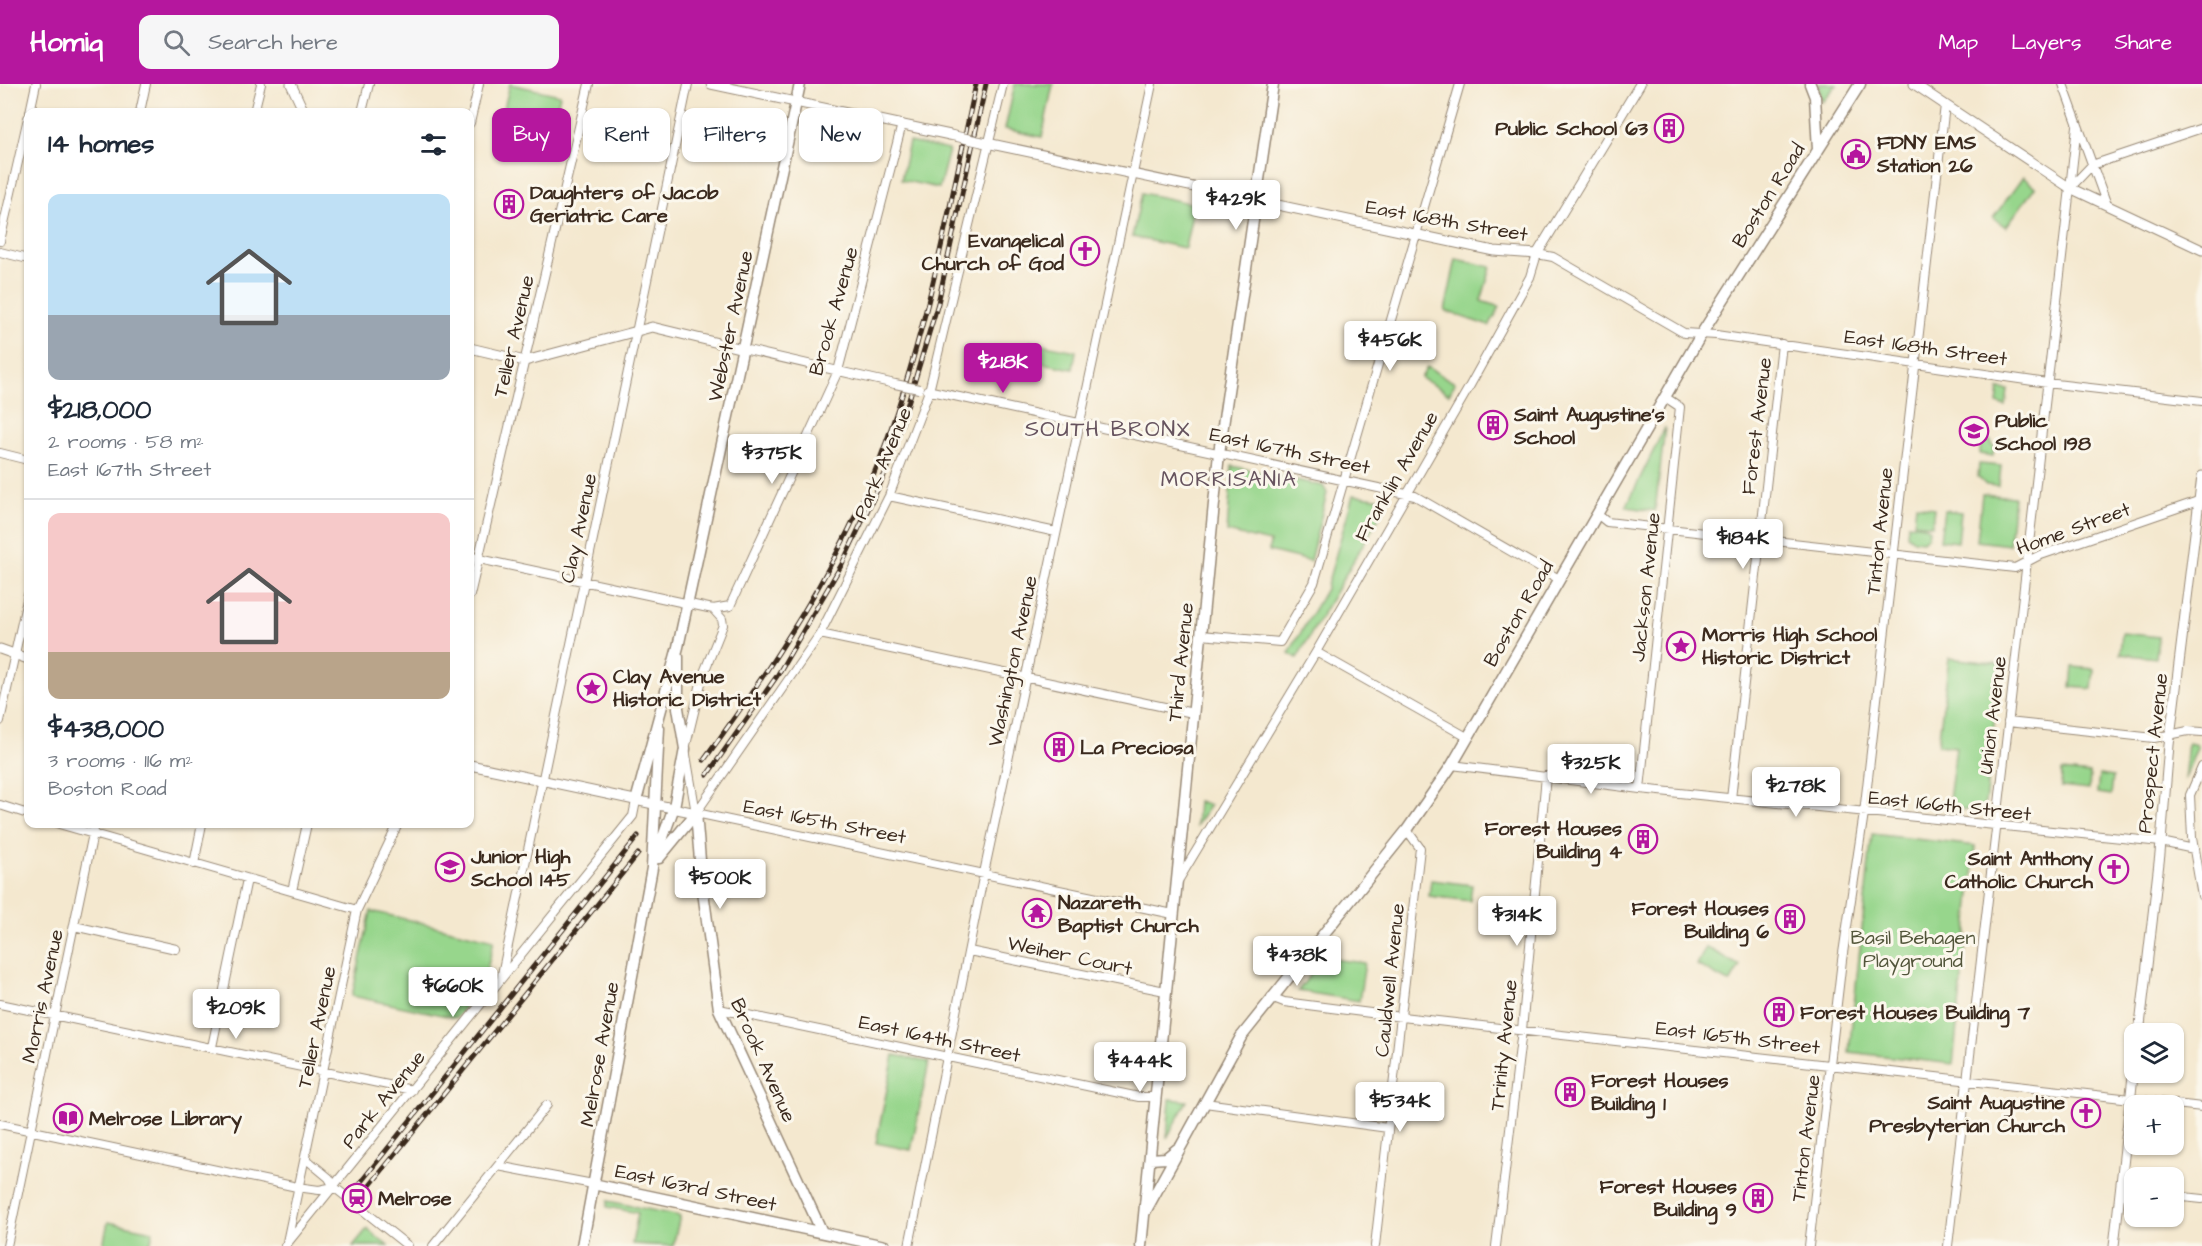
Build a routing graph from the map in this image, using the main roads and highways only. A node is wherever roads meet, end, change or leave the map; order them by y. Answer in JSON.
{"nodes":[{"id":1,"x":800,"y":84,"type":"edge"},
{"id":2,"x":1273,"y":84,"type":"edge"},
{"id":3,"x":1810,"y":84,"type":"edge"},
{"id":4,"x":1860,"y":84,"type":"edge"},
{"id":5,"x":1818,"y":150,"type":"junction"},
{"id":6,"x":678,"y":646,"type":"junction"},
{"id":7,"x":660,"y":712,"type":"junction"},
{"id":8,"x":636,"y":801,"type":"road end"},
{"id":9,"x":654,"y":803,"type":"joint"},
{"id":10,"x":674,"y":807,"type":"joint"},
{"id":11,"x":652,"y":867,"type":"junction"},
{"id":12,"x":1183,"y":1142,"type":"junction"},
{"id":13,"x":1150,"y":1159,"type":"junction"},
{"id":14,"x":594,"y":1184,"type":"junction"},
{"id":15,"x":1145,"y":1212,"type":"junction"},
{"id":16,"x":822,"y":1232,"type":"junction"},
{"id":17,"x":582,"y":1246,"type":"edge"},
{"id":18,"x":885,"y":1246,"type":"edge"},
{"id":19,"x":1141,"y":1246,"type":"edge"}],
"edges":[{"from":1,"to":6,"type":"main road","name":"Webster Avenue"},
{"from":2,"to":13,"type":"main road","name":"Third Avenue"},
{"from":3,"to":5,"type":"main road"},
{"from":4,"to":5,"type":"main road","name":"Boston Road"},
{"from":5,"to":12,"type":"main road","name":"Boston Road"},
{"from":6,"to":7,"type":"main road","name":"Webster Avenue"},
{"from":6,"to":10,"type":"main road","name":"Webster Avenue"},
{"from":7,"to":8,"type":"main road","name":"Webster Avenue"},
{"from":7,"to":9,"type":"main road","name":"Webster Avenue"},
{"from":9,"to":11,"type":"main road","name":"Melrose Avenue"},
{"from":10,"to":11,"type":"main road","name":"Melrose Avenue"},
{"from":11,"to":14,"type":"main road","name":"Melrose Avenue"},
{"from":11,"to":16,"type":"main road","name":"Brook Avenue"},
{"from":12,"to":13,"type":"main road","name":"Boston Road"},
{"from":12,"to":15,"type":"main road","name":"Boston Road"},
{"from":13,"to":15,"type":"main road","name":"Third Avenue"},
{"from":14,"to":16,"type":"main road","name":"East 163rd Street"},
{"from":14,"to":17,"type":"main road","name":"Melrose Avenue"},
{"from":15,"to":19,"type":"main road","name":"Third Avenue"},
{"from":16,"to":18,"type":"main road","name":"East 163rd Street"}]}
